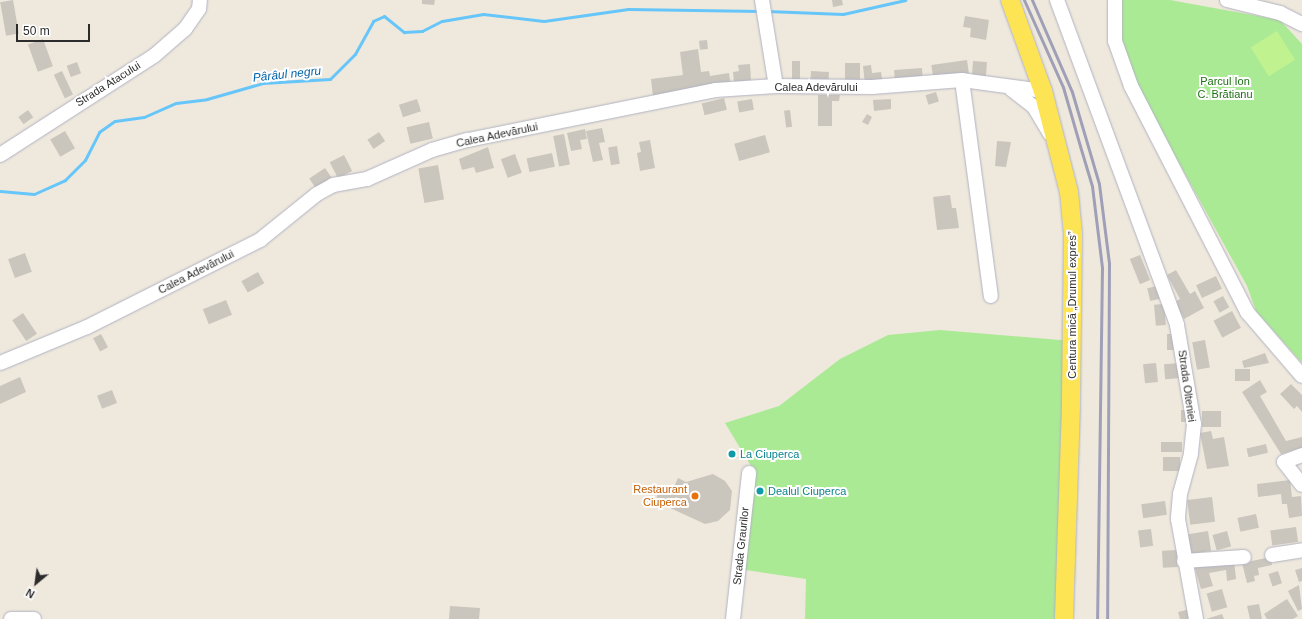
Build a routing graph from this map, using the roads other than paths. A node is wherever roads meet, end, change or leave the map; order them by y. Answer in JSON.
{"nodes":[{"id":1,"x":200,"y":0,"type":"edge"},
{"id":2,"x":762,"y":0,"type":"edge"},
{"id":3,"x":1010,"y":0,"type":"edge"},
{"id":4,"x":1057,"y":0,"type":"edge"},
{"id":5,"x":1115,"y":0,"type":"edge"},
{"id":6,"x":1227,"y":0,"type":"edge"},
{"id":7,"x":1302,"y":24,"type":"edge"},
{"id":8,"x":962,"y":80,"type":"junction"},
{"id":9,"x":1040,"y":83,"type":"junction"},
{"id":10,"x":776,"y":86,"type":"junction"},
{"id":11,"x":1007,"y":86,"type":"junction"},
{"id":12,"x":1056,"y":144,"type":"junction"},
{"id":13,"x":0,"y":155,"type":"edge"},
{"id":14,"x":992,"y":296,"type":"dead end"},
{"id":15,"x":0,"y":363,"type":"edge"},
{"id":16,"x":1302,"y":376,"type":"edge"},
{"id":17,"x":1302,"y":455,"type":"edge"},
{"id":18,"x":749,"y":473,"type":"dead end"},
{"id":19,"x":1302,"y":485,"type":"edge"},
{"id":20,"x":1302,"y":550,"type":"edge"},
{"id":21,"x":1272,"y":555,"type":"dead end"},
{"id":22,"x":1244,"y":557,"type":"dead end"},
{"id":23,"x":1184,"y":561,"type":"junction"},
{"id":24,"x":11,"y":619,"type":"edge"},
{"id":25,"x":34,"y":619,"type":"edge"},
{"id":26,"x":733,"y":619,"type":"edge"},
{"id":27,"x":1064,"y":619,"type":"edge"},
{"id":28,"x":1196,"y":619,"type":"edge"}],
"edges":[{"from":1,"to":13,"type":"street","name":"Strada Atacului"},
{"from":2,"to":10,"type":"street"},
{"from":3,"to":9,"type":"main road","name":"Centura mică „Drumul expres”"},
{"from":4,"to":23,"type":"street","name":"Strada Olteniei"},
{"from":5,"to":16,"type":"street"},
{"from":6,"to":7,"type":"street"},
{"from":8,"to":10,"type":"street","name":"Calea Adevărului"},
{"from":8,"to":11,"type":"street","name":"Calea Adevărului"},
{"from":8,"to":14,"type":"street"},
{"from":9,"to":11,"type":"street","name":"Calea Adevărului"},
{"from":9,"to":12,"type":"main road","name":"Centura mică „Drumul expres”"},
{"from":10,"to":15,"type":"street","name":"Calea Adevărului"},
{"from":11,"to":12,"type":"street"},
{"from":12,"to":27,"type":"main road","name":"Centura mică „Drumul expres”"},
{"from":17,"to":19,"type":"street"},
{"from":18,"to":26,"type":"street","name":"Strada Graurilor"},
{"from":20,"to":21,"type":"street"},
{"from":22,"to":23,"type":"street"},
{"from":23,"to":28,"type":"street","name":"Strada Olteniei"},
{"from":24,"to":25,"type":"street"}]}
